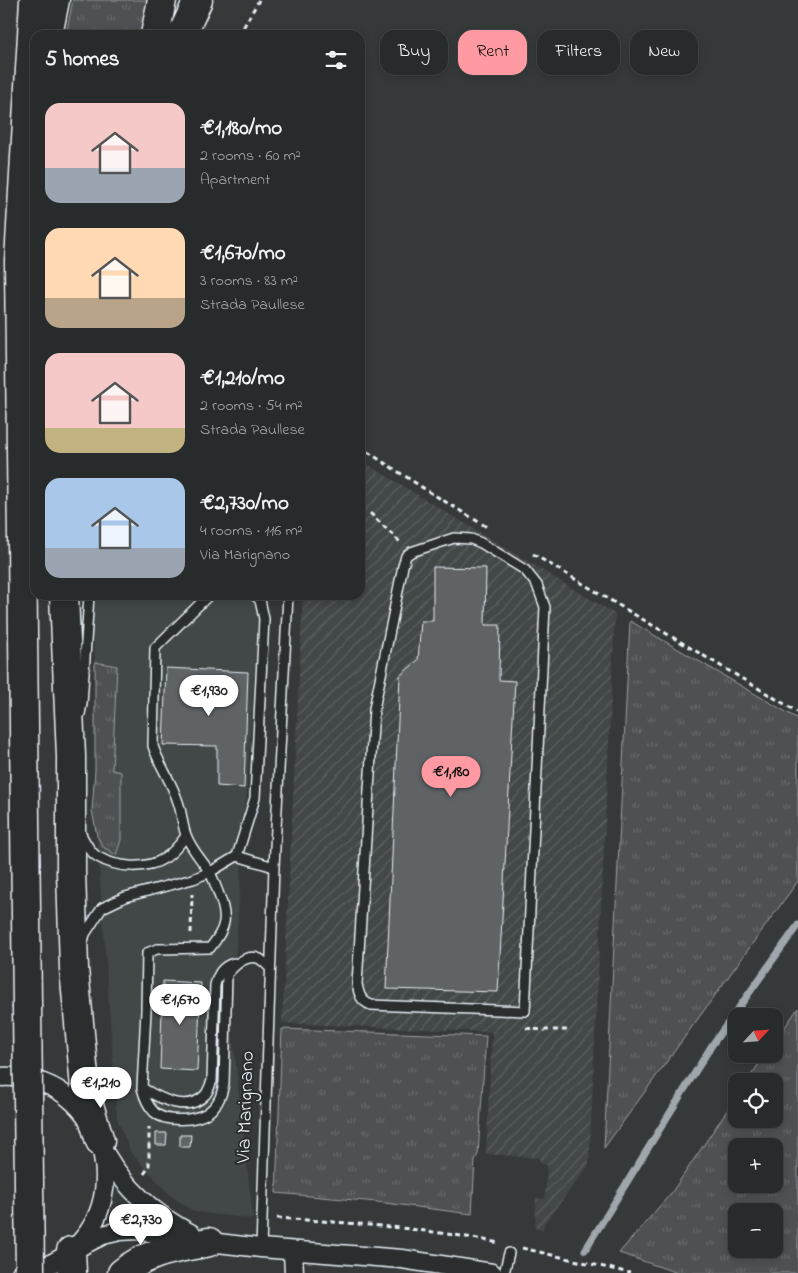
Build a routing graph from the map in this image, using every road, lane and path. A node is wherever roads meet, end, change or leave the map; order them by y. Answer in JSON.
{"nodes":[{"id":1,"x":19,"y":0,"type":"edge"},
{"id":2,"x":34,"y":0,"type":"edge"},
{"id":3,"x":55,"y":0,"type":"edge"},
{"id":4,"x":162,"y":0,"type":"edge"},
{"id":5,"x":198,"y":0,"type":"edge"},
{"id":6,"x":259,"y":0,"type":"edge"},
{"id":7,"x":32,"y":30,"type":"edge"},
{"id":8,"x":49,"y":30,"type":"edge"},
{"id":9,"x":155,"y":30,"type":"edge"},
{"id":10,"x":184,"y":30,"type":"edge"},
{"id":11,"x":242,"y":30,"type":"edge"},
{"id":12,"x":30,"y":76,"type":"edge"},
{"id":13,"x":30,"y":119,"type":"edge"},
{"id":14,"x":27,"y":133,"type":"junction"},
{"id":15,"x":20,"y":289,"type":"junction"},
{"id":16,"x":365,"y":451,"type":"edge"},
{"id":17,"x":370,"y":513,"type":"dead end"},
{"id":18,"x":490,"y":529,"type":"dead end"},
{"id":19,"x":524,"y":549,"type":"dead end"},
{"id":20,"x":411,"y":552,"type":"junction"},
{"id":21,"x":64,"y":600,"type":"edge"},
{"id":22,"x":89,"y":600,"type":"edge"},
{"id":23,"x":204,"y":600,"type":"edge"},
{"id":24,"x":260,"y":600,"type":"edge"},
{"id":25,"x":288,"y":600,"type":"edge"},
{"id":26,"x":798,"y":712,"type":"edge"},
{"id":27,"x":71,"y":756,"type":"junction"},
{"id":28,"x":71,"y":809,"type":"junction"},
{"id":29,"x":186,"y":836,"type":"junction"},
{"id":30,"x":238,"y":856,"type":"junction"},
{"id":31,"x":274,"y":867,"type":"junction"},
{"id":32,"x":210,"y":872,"type":"junction"},
{"id":33,"x":193,"y":879,"type":"junction"},
{"id":34,"x":191,"y":950,"type":"junction"},
{"id":35,"x":239,"y":962,"type":"junction"},
{"id":36,"x":270,"y":968,"type":"junction"},
{"id":37,"x":74,"y":969,"type":"junction"},
{"id":38,"x":0,"y":1077,"type":"edge"},
{"id":39,"x":103,"y":1086,"type":"dead end"},
{"id":40,"x":142,"y":1088,"type":"junction"},
{"id":41,"x":155,"y":1113,"type":"junction"},
{"id":42,"x":100,"y":1141,"type":"junction"},
{"id":43,"x":141,"y":1179,"type":"dead end"},
{"id":44,"x":261,"y":1216,"type":"junction"},
{"id":45,"x":490,"y":1241,"type":"dead end"},
{"id":46,"x":208,"y":1242,"type":"junction"},
{"id":47,"x":261,"y":1248,"type":"junction"},
{"id":48,"x":530,"y":1249,"type":"dead end"},
{"id":49,"x":294,"y":1250,"type":"junction"},
{"id":50,"x":510,"y":1253,"type":"dead end"},
{"id":51,"x":72,"y":1262,"type":"edge"},
{"id":52,"x":20,"y":1273,"type":"edge"},
{"id":53,"x":30,"y":1273,"type":"edge"},
{"id":54,"x":122,"y":1273,"type":"edge"},
{"id":55,"x":294,"y":1273,"type":"edge"},
{"id":56,"x":492,"y":1273,"type":"edge"},
{"id":57,"x":504,"y":1273,"type":"edge"},
{"id":58,"x":630,"y":1273,"type":"edge"}],
"edges":[{"from":1,"to":15,"type":"highway"},
{"from":2,"to":7,"type":"highway"},
{"from":3,"to":8,"type":"highway"},
{"from":4,"to":9,"type":"highway"},
{"from":5,"to":10,"type":"highway"},
{"from":6,"to":11,"type":"path"},
{"from":12,"to":14,"type":"highway"},
{"from":13,"to":14,"type":"highway"},
{"from":14,"to":15,"type":"highway"},
{"from":15,"to":53,"type":"highway","bridge":true},
{"from":16,"to":18,"type":"path"},
{"from":17,"to":20,"type":"path"},
{"from":19,"to":26,"type":"path"},
{"from":20,"to":20,"type":"lane"},
{"from":21,"to":27,"type":"highway"},
{"from":22,"to":27,"type":"lane"},
{"from":23,"to":29,"type":"lane"},
{"from":24,"to":30,"type":"lane"},
{"from":25,"to":31,"type":"lane","name":"Via Marignano"},
{"from":27,"to":28,"type":"highway"},
{"from":28,"to":29,"type":"lane"},
{"from":28,"to":37,"type":"highway"},
{"from":29,"to":32,"type":"lane"},
{"from":30,"to":31,"type":"lane"},
{"from":30,"to":32,"type":"lane"},
{"from":31,"to":36,"type":"lane","name":"Via Marignano"},
{"from":32,"to":33,"type":"lane"},
{"from":32,"to":34,"type":"lane"},
{"from":33,"to":34,"type":"path"},
{"from":33,"to":37,"type":"lane"},
{"from":34,"to":40,"type":"lane"},
{"from":35,"to":36,"type":"lane"},
{"from":35,"to":40,"type":"lane"},
{"from":35,"to":41,"type":"lane"},
{"from":36,"to":44,"type":"lane","name":"Via Marignano"},
{"from":37,"to":42,"type":"highway"},
{"from":38,"to":42,"type":"street"},
{"from":39,"to":40,"type":"path"},
{"from":40,"to":41,"type":"lane"},
{"from":41,"to":43,"type":"path"},
{"from":42,"to":46,"type":"street"},
{"from":42,"to":51,"type":"street"},
{"from":44,"to":45,"type":"path"},
{"from":44,"to":47,"type":"lane","name":"Via Marignano"},
{"from":46,"to":47,"type":"street"},
{"from":46,"to":51,"type":"street"},
{"from":46,"to":54,"type":"highway"},
{"from":47,"to":49,"type":"street"},
{"from":48,"to":58,"type":"path"},
{"from":49,"to":55,"type":"street"},
{"from":49,"to":56,"type":"street"},
{"from":50,"to":57,"type":"lane"},
{"from":51,"to":52,"type":"street"}]}
